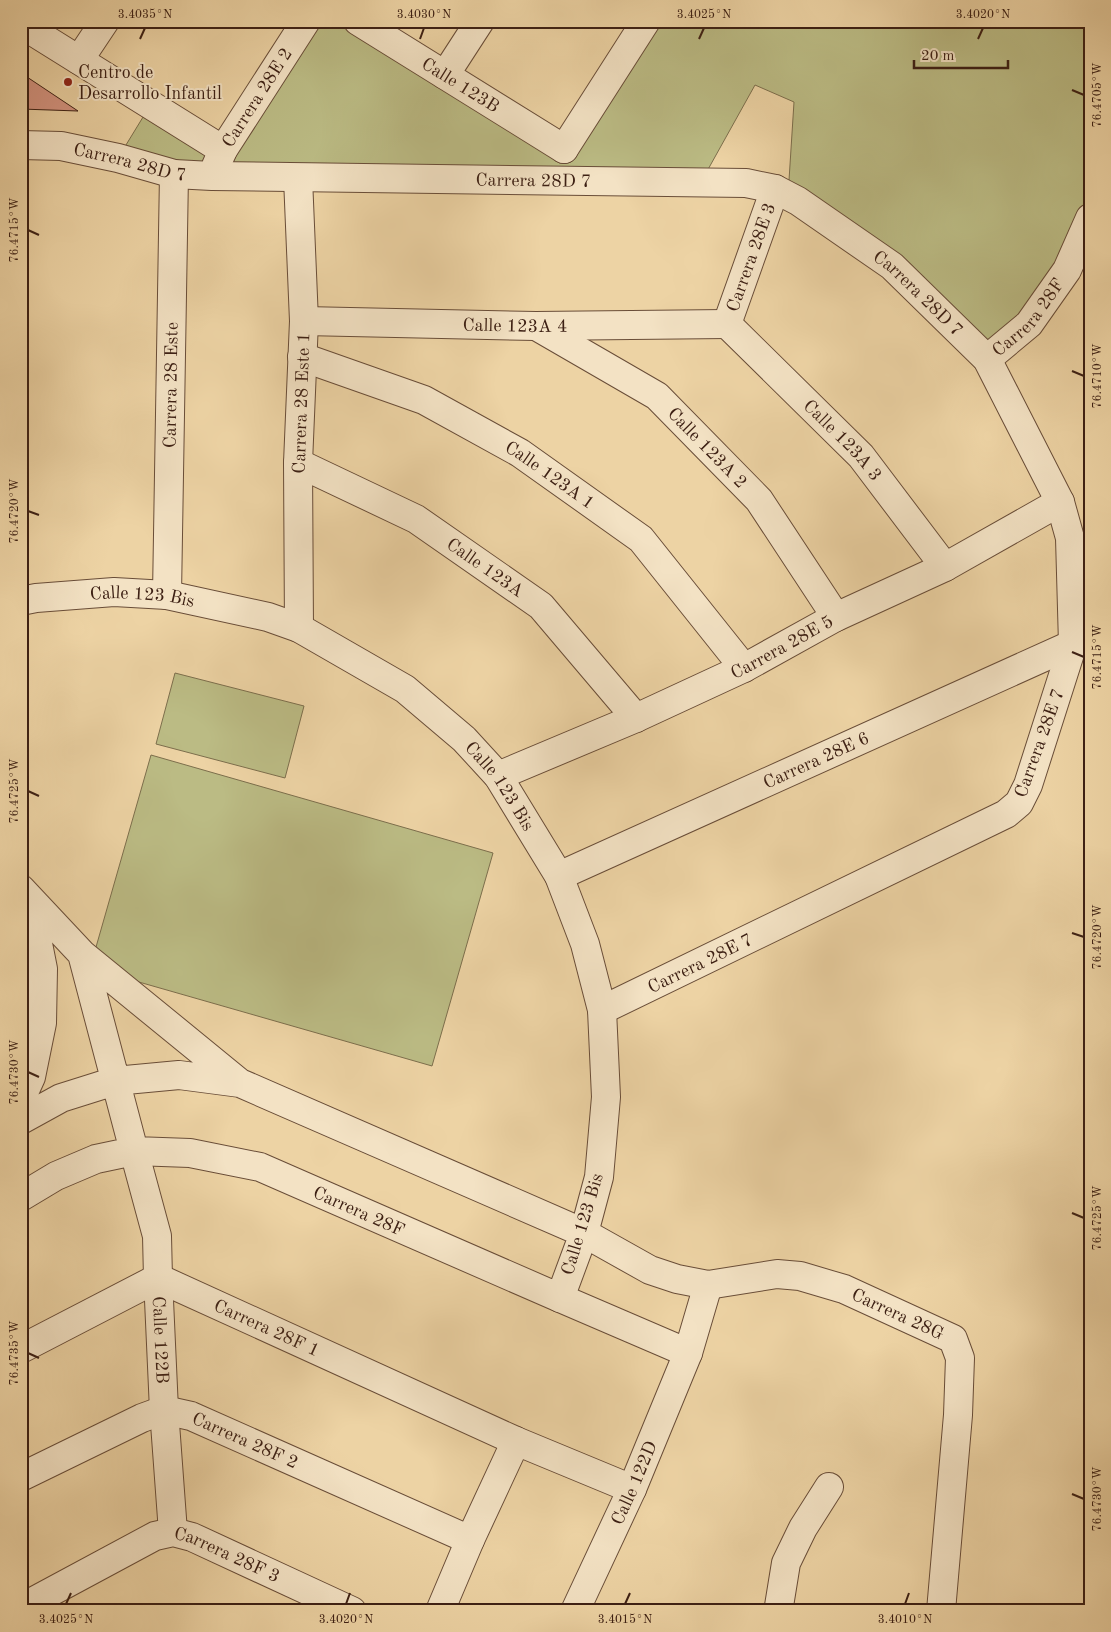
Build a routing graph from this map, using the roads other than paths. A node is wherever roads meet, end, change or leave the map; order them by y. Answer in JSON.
{"nodes":[{"id":1,"x":105,"y":21,"type":"edge"},
{"id":2,"x":306,"y":21,"type":"edge"},
{"id":3,"x":358,"y":21,"type":"edge"},
{"id":4,"x":480,"y":21,"type":"edge"},
{"id":5,"x":646,"y":21,"type":"edge"},
{"id":6,"x":21,"y":24,"type":"edge"},
{"id":7,"x":79,"y":60,"type":"junction"},
{"id":8,"x":445,"y":75,"type":"junction"},
{"id":9,"x":21,"y":145,"type":"edge"},
{"id":10,"x":564,"y":149,"type":"junction"},
{"id":11,"x":223,"y":150,"type":"junction"},
{"id":12,"x":174,"y":174,"type":"junction"},
{"id":13,"x":212,"y":176,"type":"junction"},
{"id":14,"x":298,"y":178,"type":"junction"},
{"id":15,"x":568,"y":181,"type":"junction"},
{"id":16,"x":775,"y":189,"type":"junction"},
{"id":17,"x":1090,"y":218,"type":"edge"},
{"id":18,"x":304,"y":321,"type":"junction"},
{"id":19,"x":727,"y":324,"type":"junction"},
{"id":20,"x":536,"y":326,"type":"junction"},
{"id":21,"x":302,"y":357,"type":"junction"},
{"id":22,"x":987,"y":359,"type":"junction"},
{"id":23,"x":298,"y":463,"type":"junction"},
{"id":24,"x":1060,"y":502,"type":"junction"},
{"id":25,"x":945,"y":567,"type":"junction"},
{"id":26,"x":168,"y":595,"type":"junction"},
{"id":27,"x":21,"y":601,"type":"edge"},
{"id":28,"x":836,"y":617,"type":"junction"},
{"id":29,"x":299,"y":628,"type":"junction"},
{"id":30,"x":1073,"y":644,"type":"junction"},
{"id":31,"x":744,"y":668,"type":"junction"},
{"id":32,"x":636,"y":718,"type":"junction"},
{"id":33,"x":498,"y":776,"type":"junction"},
{"id":34,"x":559,"y":876,"type":"junction"},
{"id":35,"x":25,"y":893,"type":"edge"},
{"id":36,"x":82,"y":954,"type":"junction"},
{"id":37,"x":602,"y":1010,"type":"junction"},
{"id":38,"x":115,"y":1080,"type":"junction"},
{"id":39,"x":240,"y":1083,"type":"junction"},
{"id":40,"x":21,"y":1099,"type":"edge"},
{"id":41,"x":21,"y":1120,"type":"edge"},
{"id":42,"x":134,"y":1151,"type":"junction"},
{"id":43,"x":21,"y":1197,"type":"edge"},
{"id":44,"x":584,"y":1233,"type":"junction"},
{"id":45,"x":158,"y":1278,"type":"junction"},
{"id":46,"x":708,"y":1285,"type":"junction"},
{"id":47,"x":560,"y":1298,"type":"junction"},
{"id":48,"x":21,"y":1349,"type":"edge"},
{"id":49,"x":688,"y":1353,"type":"junction"},
{"id":50,"x":164,"y":1410,"type":"junction"},
{"id":51,"x":516,"y":1441,"type":"junction"},
{"id":52,"x":21,"y":1477,"type":"edge"},
{"id":53,"x":829,"y":1487,"type":"dead end"},
{"id":54,"x":632,"y":1489,"type":"junction"},
{"id":55,"x":173,"y":1532,"type":"junction"},
{"id":56,"x":470,"y":1540,"type":"junction"},
{"id":57,"x":21,"y":1608,"type":"edge"},
{"id":58,"x":352,"y":1611,"type":"edge"},
{"id":59,"x":440,"y":1611,"type":"edge"},
{"id":60,"x":575,"y":1611,"type":"edge"},
{"id":61,"x":779,"y":1611,"type":"edge"},
{"id":62,"x":941,"y":1611,"type":"edge"}],
"edges":[{"from":1,"to":7,"type":"street"},
{"from":2,"to":11,"type":"street","name":"Carrera 28E 2"},
{"from":3,"to":8,"type":"street","name":"Calle 123B"},
{"from":4,"to":8,"type":"street"},
{"from":5,"to":10,"type":"street"},
{"from":6,"to":7,"type":"street"},
{"from":7,"to":11,"type":"street"},
{"from":8,"to":10,"type":"street","name":"Calle 123B"},
{"from":9,"to":12,"type":"street","name":"Carrera 28D 7"},
{"from":10,"to":15,"type":"street"},
{"from":11,"to":13,"type":"street","name":"Carrera 28E 2"},
{"from":12,"to":13,"type":"street","name":"Carrera 28D 7"},
{"from":12,"to":26,"type":"street","name":"Carrera 28 Este"},
{"from":13,"to":14,"type":"street","name":"Carrera 28D 7"},
{"from":14,"to":15,"type":"street","name":"Carrera 28D 7"},
{"from":14,"to":18,"type":"street","name":"Carrera 28 Este 1"},
{"from":15,"to":16,"type":"street","name":"Carrera 28D 7"},
{"from":16,"to":19,"type":"street","name":"Carrera 28E 3"},
{"from":16,"to":22,"type":"street","name":"Carrera 28D 7"},
{"from":17,"to":22,"type":"street","name":"Carrera 28F"},
{"from":18,"to":20,"type":"street","name":"Calle 123A 4"},
{"from":18,"to":21,"type":"street","name":"Carrera 28 Este 1"},
{"from":19,"to":20,"type":"street","name":"Calle 123A 4"},
{"from":19,"to":25,"type":"street","name":"Calle 123A 3"},
{"from":20,"to":28,"type":"street","name":"Calle 123A 2"},
{"from":21,"to":23,"type":"street","name":"Carrera 28 Este 1"},
{"from":21,"to":31,"type":"street","name":"Calle 123A 1"},
{"from":22,"to":24,"type":"street","name":"Carrera 28E 7"},
{"from":23,"to":29,"type":"street","name":"Carrera 28 Este 1"},
{"from":23,"to":32,"type":"street","name":"Calle 123A"},
{"from":24,"to":25,"type":"street","name":"Carrera 28E 5"},
{"from":24,"to":30,"type":"street","name":"Carrera 28E 7"},
{"from":25,"to":28,"type":"street","name":"Carrera 28E 5"},
{"from":26,"to":27,"type":"street","name":"Calle 123 Bis"},
{"from":26,"to":29,"type":"street","name":"Calle 123 Bis"},
{"from":28,"to":31,"type":"street","name":"Carrera 28E 5"},
{"from":29,"to":33,"type":"street","name":"Calle 123 Bis"},
{"from":30,"to":34,"type":"street","name":"Carrera 28E 6"},
{"from":30,"to":37,"type":"street","name":"Carrera 28E 7"},
{"from":31,"to":32,"type":"street","name":"Carrera 28E 5"},
{"from":32,"to":33,"type":"street","name":"Carrera 28E 5"},
{"from":33,"to":34,"type":"street","name":"Calle 123 Bis"},
{"from":34,"to":37,"type":"street","name":"Calle 123 Bis"},
{"from":35,"to":36,"type":"street"},
{"from":35,"to":40,"type":"street"},
{"from":36,"to":38,"type":"street","name":"Calle 122B"},
{"from":36,"to":39,"type":"street"},
{"from":37,"to":44,"type":"street","name":"Calle 123 Bis"},
{"from":38,"to":39,"type":"street"},
{"from":38,"to":41,"type":"street"},
{"from":38,"to":42,"type":"street","name":"Calle 122B"},
{"from":39,"to":44,"type":"street"},
{"from":42,"to":43,"type":"street","name":"Carrera 28F"},
{"from":42,"to":45,"type":"street","name":"Calle 122B"},
{"from":42,"to":47,"type":"street","name":"Carrera 28F"},
{"from":44,"to":46,"type":"street","name":"Carrera 28G"},
{"from":44,"to":47,"type":"street","name":"Calle 123 Bis"},
{"from":45,"to":48,"type":"street"},
{"from":45,"to":50,"type":"street","name":"Calle 122B"},
{"from":45,"to":51,"type":"street","name":"Carrera 28F 1"},
{"from":46,"to":49,"type":"street","name":"Calle 122D"},
{"from":46,"to":62,"type":"street","name":"Carrera 28G"},
{"from":47,"to":49,"type":"street","name":"Carrera 28F"},
{"from":49,"to":54,"type":"street","name":"Calle 122D"},
{"from":50,"to":52,"type":"street"},
{"from":50,"to":55,"type":"street","name":"Calle 122B"},
{"from":50,"to":56,"type":"street","name":"Carrera 28F 2"},
{"from":51,"to":54,"type":"street","name":"Carrera 28F 1"},
{"from":51,"to":56,"type":"street"},
{"from":53,"to":61,"type":"street"},
{"from":54,"to":60,"type":"street","name":"Calle 122D"},
{"from":55,"to":57,"type":"street","name":"Carrera 28F 3"},
{"from":55,"to":58,"type":"street","name":"Carrera 28F 3"},
{"from":56,"to":59,"type":"street"}]}
